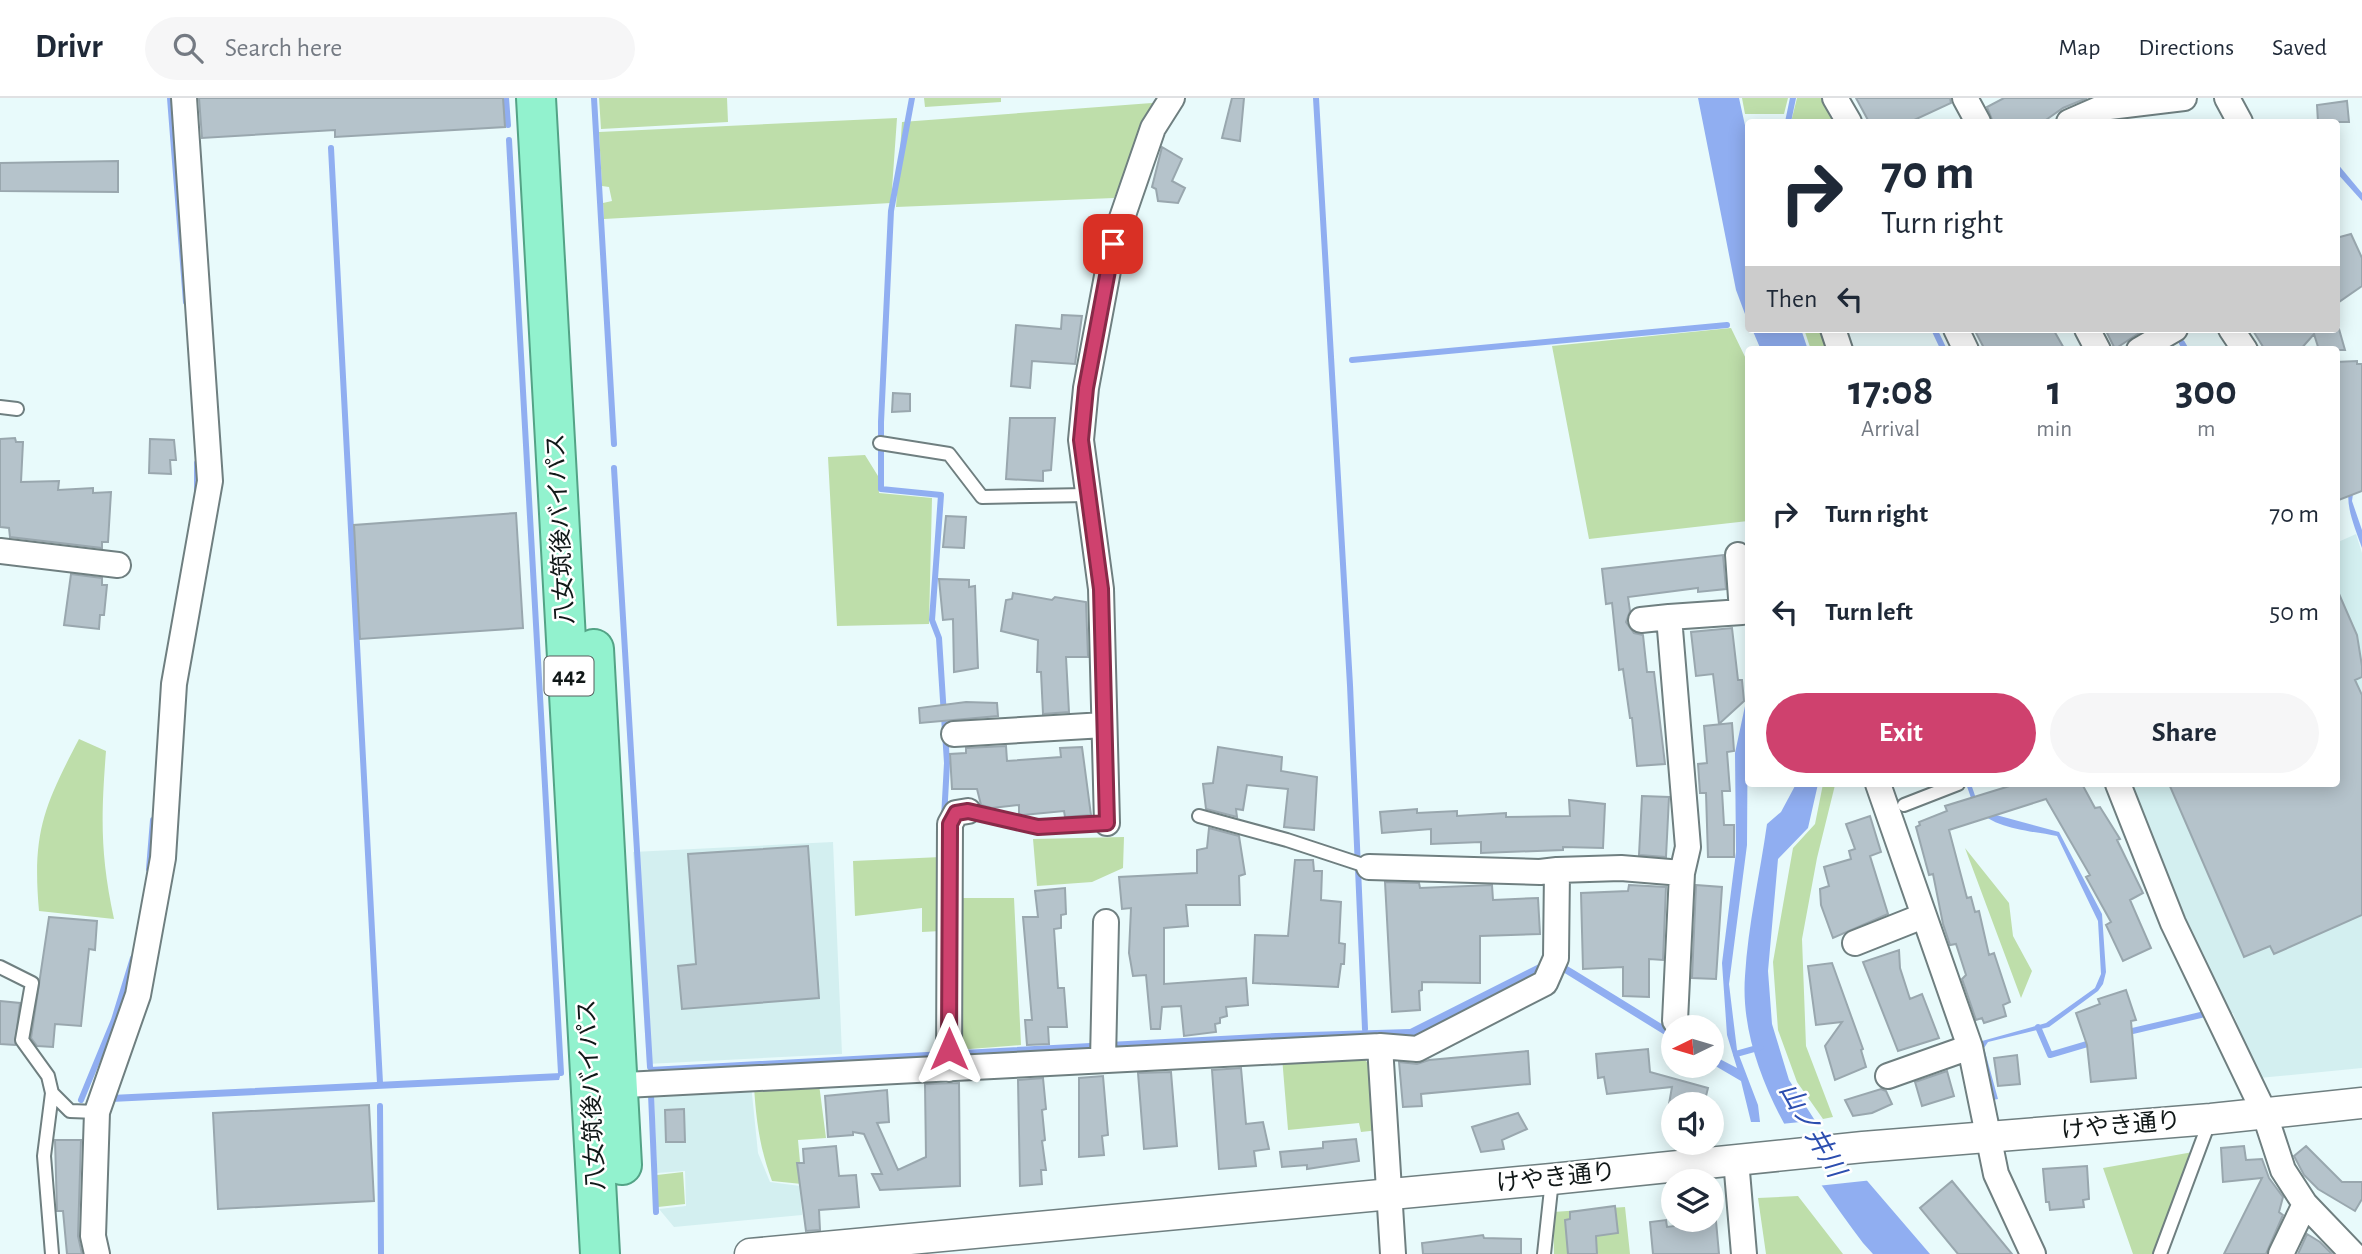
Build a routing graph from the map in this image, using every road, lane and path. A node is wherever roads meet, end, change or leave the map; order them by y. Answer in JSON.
{"nodes":[{"id":1,"x":184,"y":98,"type":"edge"},
{"id":2,"x":536,"y":98,"type":"edge"},
{"id":3,"x":563,"y":98,"type":"edge"},
{"id":4,"x":1172,"y":98,"type":"edge"},
{"id":5,"x":1835,"y":98,"type":"edge"},
{"id":6,"x":1965,"y":98,"type":"edge"},
{"id":7,"x":2184,"y":98,"type":"edge"},
{"id":8,"x":2227,"y":98,"type":"edge"},
{"id":9,"x":2101,"y":110,"type":"edge"},
{"id":10,"x":1847,"y":119,"type":"edge"},
{"id":11,"x":1976,"y":119,"type":"edge"},
{"id":12,"x":2076,"y":119,"type":"edge"},
{"id":13,"x":2238,"y":119,"type":"edge"},
{"id":14,"x":2168,"y":333,"type":"edge"},
{"id":15,"x":2146,"y":346,"type":"edge"},
{"id":16,"x":0,"y":407,"type":"edge"},
{"id":17,"x":17,"y":409,"type":"dead end"},
{"id":18,"x":880,"y":443,"type":"dead end"},
{"id":19,"x":1087,"y":495,"type":"junction"},
{"id":20,"x":0,"y":551,"type":"edge"},
{"id":21,"x":1738,"y":555,"type":"dead end"},
{"id":22,"x":118,"y":565,"type":"dead end"},
{"id":23,"x":1669,"y":617,"type":"junction"},
{"id":24,"x":1640,"y":620,"type":"dead end"},
{"id":25,"x":1104,"y":725,"type":"junction"},
{"id":26,"x":954,"y":734,"type":"dead end"},
{"id":27,"x":1879,"y":787,"type":"edge"},
{"id":28,"x":1950,"y":787,"type":"edge"},
{"id":29,"x":2119,"y":787,"type":"edge"},
{"id":30,"x":1904,"y":805,"type":"dead end"},
{"id":31,"x":968,"y":811,"type":"joint"},
{"id":32,"x":1199,"y":816,"type":"dead end"},
{"id":33,"x":1107,"y":823,"type":"joint"},
{"id":34,"x":1369,"y":867,"type":"joint"},
{"id":35,"x":1556,"y":870,"type":"junction"},
{"id":36,"x":1682,"y":873,"type":"junction"},
{"id":37,"x":1923,"y":916,"type":"junction"},
{"id":38,"x":1107,"y":922,"type":"dead end"},
{"id":39,"x":1855,"y":943,"type":"dead end"},
{"id":40,"x":0,"y":967,"type":"edge"},
{"id":41,"x":1675,"y":1015,"type":"edge"},
{"id":42,"x":1380,"y":1046,"type":"junction"},
{"id":43,"x":1970,"y":1047,"type":"junction"},
{"id":44,"x":1103,"y":1053,"type":"junction"},
{"id":45,"x":949,"y":1060,"type":"junction"},
{"id":46,"x":1888,"y":1076,"type":"dead end"},
{"id":47,"x":605,"y":1086,"type":"junction"},
{"id":48,"x":52,"y":1093,"type":"junction"},
{"id":49,"x":2362,"y":1103,"type":"edge"},
{"id":50,"x":97,"y":1112,"type":"junction"},
{"id":51,"x":2264,"y":1112,"type":"junction"},
{"id":52,"x":2211,"y":1119,"type":"junction"},
{"id":53,"x":1986,"y":1138,"type":"junction"},
{"id":54,"x":1736,"y":1160,"type":"junction"},
{"id":55,"x":1552,"y":1179,"type":"junction"},
{"id":56,"x":1391,"y":1194,"type":"junction"},
{"id":57,"x":2305,"y":1203,"type":"junction"},
{"id":58,"x":52,"y":1254,"type":"edge"},
{"id":59,"x":97,"y":1254,"type":"edge"},
{"id":60,"x":600,"y":1254,"type":"edge"},
{"id":61,"x":625,"y":1254,"type":"edge"},
{"id":62,"x":750,"y":1254,"type":"edge"},
{"id":63,"x":1393,"y":1254,"type":"edge"},
{"id":64,"x":1544,"y":1254,"type":"edge"},
{"id":65,"x":1744,"y":1254,"type":"edge"},
{"id":66,"x":2033,"y":1254,"type":"edge"},
{"id":67,"x":2160,"y":1254,"type":"edge"},
{"id":68,"x":2281,"y":1254,"type":"edge"},
{"id":69,"x":2353,"y":1254,"type":"edge"}],
"edges":[{"from":1,"to":50,"type":"street"},
{"from":2,"to":47,"type":"highway","name":"八女筑後バイパス","number":"442"},
{"from":3,"to":47,"type":"highway","name":"八女筑後バイパス","number":"442"},
{"from":4,"to":19,"type":"street"},
{"from":5,"to":10,"type":"street"},
{"from":6,"to":11,"type":"street"},
{"from":7,"to":9,"type":"street"},
{"from":8,"to":13,"type":"street"},
{"from":9,"to":12,"type":"street"},
{"from":14,"to":15,"type":"street"},
{"from":16,"to":17,"type":"lane"},
{"from":18,"to":19,"type":"lane"},
{"from":19,"to":25,"type":"street"},
{"from":20,"to":22,"type":"street"},
{"from":21,"to":23,"type":"street"},
{"from":23,"to":24,"type":"street"},
{"from":23,"to":36,"type":"street"},
{"from":25,"to":26,"type":"street"},
{"from":25,"to":33,"type":"street"},
{"from":27,"to":37,"type":"street"},
{"from":28,"to":30,"type":"lane"},
{"from":29,"to":51,"type":"street"},
{"from":31,"to":33,"type":"lane"},
{"from":31,"to":45,"type":"street"},
{"from":32,"to":34,"type":"lane"},
{"from":34,"to":35,"type":"street"},
{"from":35,"to":36,"type":"street"},
{"from":35,"to":42,"type":"street"},
{"from":36,"to":41,"type":"street"},
{"from":37,"to":39,"type":"street"},
{"from":37,"to":43,"type":"street"},
{"from":38,"to":44,"type":"street"},
{"from":40,"to":48,"type":"lane"},
{"from":42,"to":44,"type":"street"},
{"from":42,"to":56,"type":"street"},
{"from":43,"to":46,"type":"street"},
{"from":43,"to":53,"type":"street"},
{"from":44,"to":45,"type":"street"},
{"from":45,"to":47,"type":"street"},
{"from":47,"to":60,"type":"highway","name":"八女筑後バイパス","number":"442"},
{"from":47,"to":61,"type":"highway","name":"八女筑後バイパス","number":"442"},
{"from":48,"to":50,"type":"lane"},
{"from":48,"to":58,"type":"lane"},
{"from":49,"to":51,"type":"street","name":"けやき通り"},
{"from":50,"to":59,"type":"street"},
{"from":51,"to":52,"type":"street","name":"けやき通り"},
{"from":51,"to":57,"type":"street"},
{"from":52,"to":53,"type":"street","name":"けやき通り"},
{"from":52,"to":67,"type":"lane"},
{"from":53,"to":54,"type":"street","name":"けやき通り"},
{"from":53,"to":66,"type":"street"},
{"from":54,"to":55,"type":"street","name":"けやき通り"},
{"from":54,"to":65,"type":"street"},
{"from":55,"to":56,"type":"street","name":"けやき通り"},
{"from":55,"to":64,"type":"lane"},
{"from":56,"to":62,"type":"street","name":"けやき通り"},
{"from":56,"to":63,"type":"street"},
{"from":57,"to":68,"type":"street"},
{"from":57,"to":69,"type":"street"}]}
